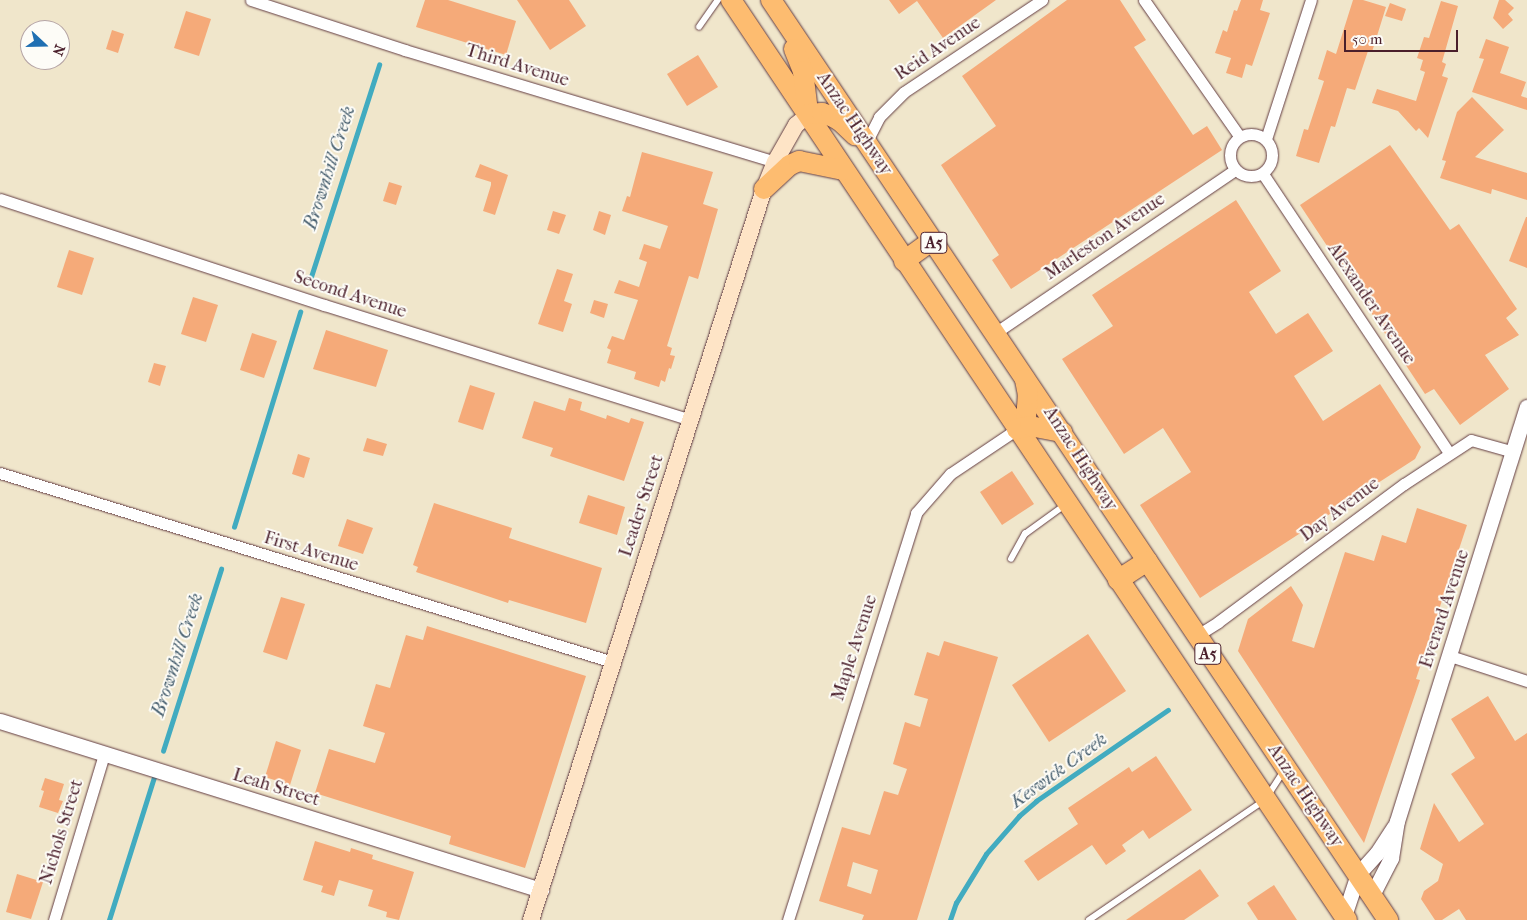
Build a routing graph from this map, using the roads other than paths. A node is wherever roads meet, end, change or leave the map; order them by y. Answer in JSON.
{"nodes":[{"id":1,"x":251,"y":0,"type":"edge"},
{"id":2,"x":718,"y":0,"type":"edge"},
{"id":3,"x":731,"y":0,"type":"edge"},
{"id":4,"x":771,"y":0,"type":"edge"},
{"id":5,"x":1042,"y":0,"type":"edge"},
{"id":6,"x":1144,"y":0,"type":"edge"},
{"id":7,"x":1311,"y":0,"type":"edge"},
{"id":8,"x":781,"y":17,"type":"junction"},
{"id":9,"x":700,"y":27,"type":"dead end"},
{"id":10,"x":809,"y":114,"type":"junction"},
{"id":11,"x":1240,"y":137,"type":"junction"},
{"id":12,"x":1266,"y":139,"type":"junction"},
{"id":13,"x":870,"y":147,"type":"junction"},
{"id":14,"x":774,"y":162,"type":"junction"},
{"id":15,"x":844,"y":170,"type":"junction"},
{"id":16,"x":1235,"y":170,"type":"junction"},
{"id":17,"x":1263,"y":174,"type":"junction"},
{"id":18,"x":764,"y":189,"type":"junction"},
{"id":19,"x":0,"y":199,"type":"edge"},
{"id":20,"x":932,"y":241,"type":"junction"},
{"id":21,"x":904,"y":261,"type":"junction"},
{"id":22,"x":995,"y":333,"type":"junction"},
{"id":23,"x":1024,"y":375,"type":"junction"},
{"id":24,"x":1527,"y":407,"type":"edge"},
{"id":25,"x":690,"y":420,"type":"junction"},
{"id":26,"x":1524,"y":426,"type":"edge"},
{"id":27,"x":1017,"y":429,"type":"junction"},
{"id":28,"x":1062,"y":432,"type":"junction"},
{"id":29,"x":1514,"y":452,"type":"junction"},
{"id":30,"x":1449,"y":453,"type":"junction"},
{"id":31,"x":0,"y":473,"type":"edge"},
{"id":32,"x":1067,"y":504,"type":"junction"},
{"id":33,"x":1011,"y":559,"type":"dead end"},
{"id":34,"x":1147,"y":561,"type":"junction"},
{"id":35,"x":1118,"y":580,"type":"junction"},
{"id":36,"x":1196,"y":636,"type":"junction"},
{"id":37,"x":1450,"y":656,"type":"junction"},
{"id":38,"x":613,"y":662,"type":"junction"},
{"id":39,"x":1527,"y":681,"type":"edge"},
{"id":40,"x":0,"y":721,"type":"edge"},
{"id":41,"x":104,"y":754,"type":"junction"},
{"id":42,"x":1286,"y":768,"type":"junction"},
{"id":43,"x":1265,"y":800,"type":"junction"},
{"id":44,"x":1397,"y":821,"type":"junction"},
{"id":45,"x":1358,"y":874,"type":"junction"},
{"id":46,"x":540,"y":890,"type":"junction"},
{"id":47,"x":1372,"y":895,"type":"junction"},
{"id":48,"x":1346,"y":918,"type":"edge"},
{"id":49,"x":54,"y":920,"type":"edge"},
{"id":50,"x":531,"y":920,"type":"edge"},
{"id":51,"x":788,"y":920,"type":"edge"},
{"id":52,"x":1089,"y":920,"type":"edge"},
{"id":53,"x":1388,"y":920,"type":"edge"}],
"edges":[{"from":1,"to":14,"type":"street","name":"Third Avenue"},
{"from":2,"to":9,"type":"lane"},
{"from":3,"to":10,"type":"highway","name":"Anzac Highway","number":"A5"},
{"from":4,"to":8,"type":"highway","name":"Anzac Highway","number":"A5"},
{"from":5,"to":13,"type":"street","name":"Reid Avenue"},
{"from":6,"to":11,"type":"street"},
{"from":7,"to":12,"type":"street"},
{"from":8,"to":10,"type":"highway"},
{"from":8,"to":13,"type":"highway","name":"Anzac Highway","number":"A5"},
{"from":10,"to":13,"type":"highway"},
{"from":10,"to":14,"type":"main road","name":"Leader Street"},
{"from":10,"to":15,"type":"highway","name":"Anzac Highway","number":"A5"},
{"from":11,"to":12,"type":"street"},
{"from":11,"to":16,"type":"street"},
{"from":12,"to":17,"type":"street"},
{"from":13,"to":20,"type":"highway","name":"Anzac Highway","number":"A5"},
{"from":14,"to":18,"type":"main road","name":"Leader Street"},
{"from":15,"to":18,"type":"highway"},
{"from":15,"to":21,"type":"highway","name":"Anzac Highway","number":"A5"},
{"from":16,"to":17,"type":"street"},
{"from":16,"to":22,"type":"street","name":"Marleston Avenue"},
{"from":17,"to":30,"type":"street","name":"Alexander Avenue"},
{"from":18,"to":25,"type":"main road","name":"Leader Street"},
{"from":19,"to":25,"type":"street","name":"Second Avenue"},
{"from":20,"to":21,"type":"highway"},
{"from":20,"to":22,"type":"highway","name":"Anzac Highway","number":"A5"},
{"from":21,"to":27,"type":"highway","name":"Anzac Highway","number":"A5"},
{"from":22,"to":23,"type":"highway","name":"Anzac Highway","number":"A5"},
{"from":23,"to":27,"type":"highway"},
{"from":23,"to":28,"type":"highway","name":"Anzac Highway","number":"A5"},
{"from":24,"to":26,"type":"street","name":"Everard Avenue"},
{"from":25,"to":38,"type":"main road","name":"Leader Street"},
{"from":26,"to":29,"type":"street","name":"Everard Avenue"},
{"from":27,"to":28,"type":"highway"},
{"from":27,"to":32,"type":"highway","name":"Anzac Highway","number":"A5"},
{"from":27,"to":51,"type":"street","name":"Maple Avenue"},
{"from":28,"to":34,"type":"highway","name":"Anzac Highway","number":"A5"},
{"from":29,"to":30,"type":"street","name":"Day Avenue"},
{"from":29,"to":37,"type":"street","name":"Everard Avenue"},
{"from":30,"to":36,"type":"street","name":"Day Avenue"},
{"from":31,"to":38,"type":"street","name":"First Avenue"},
{"from":32,"to":33,"type":"lane"},
{"from":32,"to":35,"type":"highway","name":"Anzac Highway","number":"A5"},
{"from":34,"to":35,"type":"highway"},
{"from":34,"to":36,"type":"highway","name":"Anzac Highway","number":"A5"},
{"from":35,"to":43,"type":"highway","name":"Anzac Highway","number":"A5"},
{"from":36,"to":42,"type":"highway","name":"Anzac Highway","number":"A5"},
{"from":37,"to":39,"type":"street"},
{"from":37,"to":44,"type":"street","name":"Everard Avenue"},
{"from":38,"to":46,"type":"main road","name":"Leader Street"},
{"from":40,"to":41,"type":"street","name":"Leah Street"},
{"from":41,"to":46,"type":"street","name":"Leah Street"},
{"from":41,"to":49,"type":"street","name":"Nichols Street"},
{"from":42,"to":43,"type":"lane"},
{"from":42,"to":45,"type":"highway","name":"Anzac Highway","number":"A5"},
{"from":43,"to":48,"type":"highway","name":"Anzac Highway","number":"A5"},
{"from":43,"to":52,"type":"lane"},
{"from":44,"to":45,"type":"street","name":"Everard Avenue"},
{"from":44,"to":47,"type":"street","name":"Everard Avenue"},
{"from":45,"to":47,"type":"highway","name":"Anzac Highway","number":"A5"},
{"from":45,"to":48,"type":"street","name":"Everard Avenue"},
{"from":46,"to":50,"type":"main road","name":"Leader Street"},
{"from":47,"to":53,"type":"highway","name":"Anzac Highway","number":"A5"}]}
